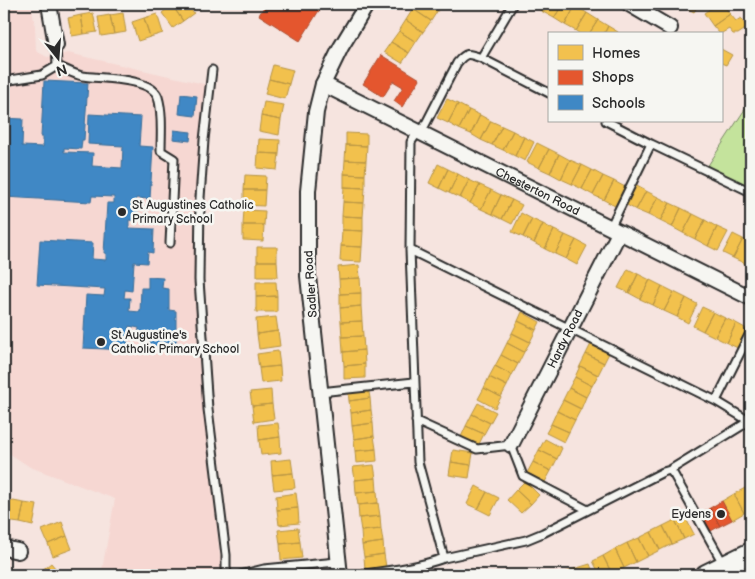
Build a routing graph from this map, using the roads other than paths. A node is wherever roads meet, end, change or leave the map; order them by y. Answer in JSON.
{"nodes":[{"id":1,"x":49,"y":4,"type":"edge"},
{"id":2,"x":367,"y":4,"type":"edge"},
{"id":3,"x":513,"y":4,"type":"edge"},
{"id":4,"x":630,"y":4,"type":"edge"},
{"id":5,"x":670,"y":28,"type":"dead end"},
{"id":6,"x":56,"y":45,"type":"joint"},
{"id":7,"x":481,"y":58,"type":"junction"},
{"id":8,"x":57,"y":66,"type":"junction"},
{"id":9,"x":212,"y":70,"type":"dead end"},
{"id":10,"x":4,"y":81,"type":"edge"},
{"id":11,"x":323,"y":84,"type":"junction"},
{"id":12,"x":548,"y":92,"type":"edge"},
{"id":13,"x":608,"y":122,"type":"edge"},
{"id":14,"x":419,"y":133,"type":"junction"},
{"id":15,"x":651,"y":144,"type":"junction"},
{"id":16,"x":751,"y":192,"type":"edge"},
{"id":17,"x":614,"y":230,"type":"junction"},
{"id":18,"x":170,"y":243,"type":"dead end"},
{"id":19,"x":410,"y":250,"type":"junction"},
{"id":20,"x":751,"y":298,"type":"edge"},
{"id":21,"x":571,"y":330,"type":"junction"},
{"id":22,"x":751,"y":332,"type":"edge"},
{"id":23,"x":414,"y":382,"type":"junction"},
{"id":24,"x":320,"y":392,"type":"junction"},
{"id":25,"x":716,"y":401,"type":"junction"},
{"id":26,"x":750,"y":420,"type":"edge"},
{"id":27,"x":416,"y":421,"type":"junction"},
{"id":28,"x":511,"y":446,"type":"junction"},
{"id":29,"x":670,"y":470,"type":"junction"},
{"id":30,"x":588,"y":510,"type":"junction"},
{"id":31,"x":4,"y":548,"type":"edge"},
{"id":32,"x":18,"y":551,"type":"dead end"},
{"id":33,"x":751,"y":553,"type":"edge"},
{"id":34,"x":444,"y":558,"type":"junction"},
{"id":35,"x":724,"y":566,"type":"junction"},
{"id":36,"x":339,"y":568,"type":"edge"},
{"id":37,"x":228,"y":575,"type":"edge"},
{"id":38,"x":240,"y":575,"type":"edge"},
{"id":39,"x":357,"y":575,"type":"edge"},
{"id":40,"x":706,"y":575,"type":"edge"}],
"edges":[{"from":1,"to":6,"type":"street"},
{"from":2,"to":11,"type":"street","name":"Sadler Road"},
{"from":3,"to":7,"type":"lane"},
{"from":4,"to":5,"type":"street"},
{"from":6,"to":8,"type":"lane"},
{"from":7,"to":12,"type":"lane"},
{"from":7,"to":14,"type":"lane"},
{"from":8,"to":10,"type":"lane"},
{"from":8,"to":18,"type":"lane"},
{"from":9,"to":37,"type":"lane"},
{"from":11,"to":14,"type":"street","name":"Chesterton Road"},
{"from":11,"to":24,"type":"street","name":"Sadler Road"},
{"from":13,"to":15,"type":"lane"},
{"from":14,"to":17,"type":"street","name":"Chesterton Road"},
{"from":14,"to":19,"type":"lane"},
{"from":15,"to":16,"type":"lane"},
{"from":15,"to":17,"type":"lane"},
{"from":17,"to":20,"type":"street","name":"Chesterton Road"},
{"from":17,"to":21,"type":"street","name":"Hardy Road"},
{"from":19,"to":21,"type":"lane"},
{"from":19,"to":23,"type":"lane"},
{"from":21,"to":25,"type":"lane"},
{"from":21,"to":28,"type":"street","name":"Hardy Road"},
{"from":22,"to":25,"type":"lane"},
{"from":23,"to":24,"type":"lane"},
{"from":23,"to":27,"type":"lane"},
{"from":24,"to":36,"type":"street","name":"Sadler Road"},
{"from":25,"to":26,"type":"lane"},
{"from":26,"to":29,"type":"lane"},
{"from":27,"to":28,"type":"lane"},
{"from":27,"to":34,"type":"lane"},
{"from":28,"to":30,"type":"lane"},
{"from":29,"to":30,"type":"lane"},
{"from":29,"to":35,"type":"lane"},
{"from":30,"to":34,"type":"lane"},
{"from":31,"to":32,"type":"street"},
{"from":33,"to":35,"type":"street"},
{"from":34,"to":39,"type":"lane"},
{"from":35,"to":40,"type":"street"},
{"from":36,"to":38,"type":"lane"}]}
